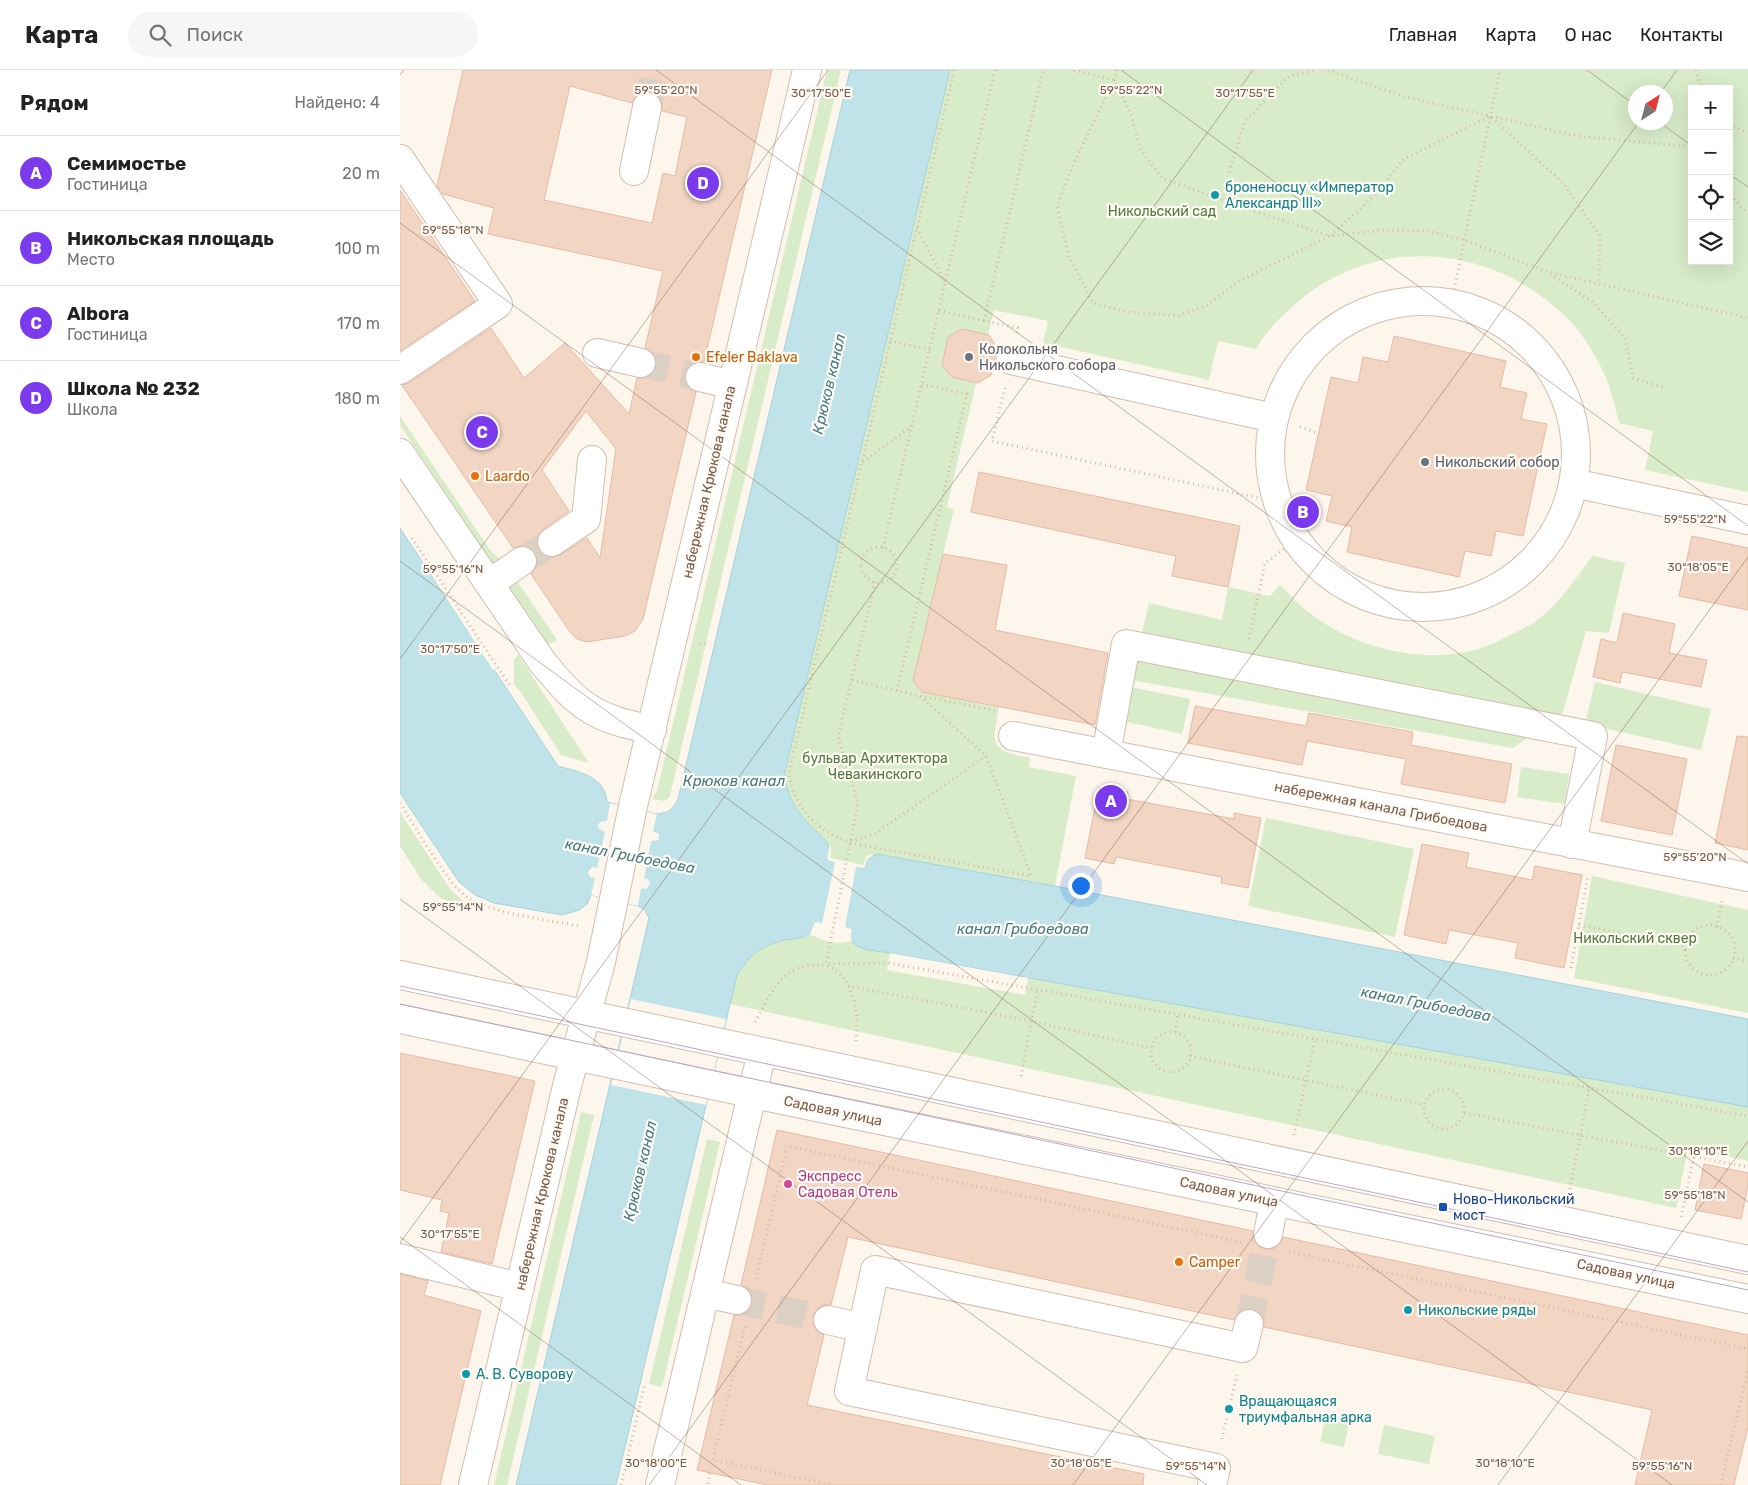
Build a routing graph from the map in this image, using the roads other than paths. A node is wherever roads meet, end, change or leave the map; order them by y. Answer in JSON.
{"nodes":[{"id":1,"x":806,"y":70,"type":"edge"},
{"id":2,"x":647,"y":107,"type":"tunnel mouth"},
{"id":3,"x":400,"y":159,"type":"edge"},
{"id":4,"x":634,"y":171,"type":"dead end"},
{"id":5,"x":597,"y":353,"type":"dead end"},
{"id":6,"x":1011,"y":360,"type":"road end"},
{"id":7,"x":641,"y":363,"type":"tunnel mouth"},
{"id":8,"x":400,"y":370,"type":"edge"},
{"id":9,"x":700,"y":377,"type":"tunnel mouth"},
{"id":10,"x":732,"y":385,"type":"junction"},
{"id":11,"x":1274,"y":418,"type":"junction"},
{"id":12,"x":400,"y":453,"type":"edge"},
{"id":13,"x":592,"y":460,"type":"dead end"},
{"id":14,"x":1574,"y":483,"type":"junction"},
{"id":15,"x":1748,"y":520,"type":"edge"},
{"id":16,"x":552,"y":542,"type":"tunnel mouth"},
{"id":17,"x":522,"y":561,"type":"tunnel mouth"},
{"id":18,"x":489,"y":584,"type":"junction"},
{"id":19,"x":652,"y":730,"type":"junction"},
{"id":20,"x":1013,"y":736,"type":"road end"},
{"id":21,"x":1106,"y":754,"type":"junction"},
{"id":22,"x":1572,"y":844,"type":"junction"},
{"id":23,"x":1748,"y":877,"type":"edge"},
{"id":24,"x":400,"y":975,"type":"edge"},
{"id":25,"x":587,"y":1015,"type":"junction"},
{"id":26,"x":400,"y":1019,"type":"edge"},
{"id":27,"x":762,"y":1052,"type":"junction"},
{"id":28,"x":575,"y":1056,"type":"junction"},
{"id":29,"x":752,"y":1094,"type":"junction"},
{"id":30,"x":1274,"y":1202,"type":"junction"},
{"id":31,"x":1266,"y":1242,"type":"tunnel mouth"},
{"id":32,"x":400,"y":1258,"type":"edge"},
{"id":33,"x":1748,"y":1260,"type":"edge"},
{"id":34,"x":520,"y":1287,"type":"junction"},
{"id":35,"x":705,"y":1293,"type":"junction"},
{"id":36,"x":1748,"y":1299,"type":"edge"},
{"id":37,"x":741,"y":1313,"type":"tunnel mouth"},
{"id":38,"x":828,"y":1320,"type":"tunnel mouth"},
{"id":39,"x":863,"y":1328,"type":"junction"},
{"id":40,"x":1246,"y":1336,"type":"road end"},
{"id":41,"x":1214,"y":1477,"type":"edge"},
{"id":42,"x":473,"y":1485,"type":"edge"},
{"id":43,"x":660,"y":1485,"type":"edge"}],
"edges":[{"from":1,"to":10,"type":"street","name":"набережная Крюкова канала"},
{"from":2,"to":4,"type":"street"},
{"from":3,"to":8,"type":"street"},
{"from":5,"to":7,"type":"street"},
{"from":6,"to":11,"type":"street"},
{"from":9,"to":10,"type":"street"},
{"from":10,"to":19,"type":"street","name":"набережная Крюкова канала"},
{"from":11,"to":14,"type":"street"},
{"from":11,"to":14,"type":"street"},
{"from":12,"to":18,"type":"street"},
{"from":13,"to":16,"type":"street"},
{"from":14,"to":15,"type":"street"},
{"from":17,"to":18,"type":"street"},
{"from":18,"to":19,"type":"street"},
{"from":19,"to":25,"type":"street","name":"набережная Крюкова канала"},
{"from":20,"to":21,"type":"street","name":"набережная канала Грибоедова"},
{"from":21,"to":22,"type":"street","name":"набережная канала Грибоедова"},
{"from":21,"to":22,"type":"street"},
{"from":22,"to":23,"type":"street","name":"набережная канала Грибоедова"},
{"from":24,"to":25,"type":"street"},
{"from":25,"to":27,"type":"street"},
{"from":25,"to":28,"type":"street","name":"набережная Крюкова канала"},
{"from":26,"to":28,"type":"street"},
{"from":27,"to":29,"type":"street"},
{"from":27,"to":33,"type":"street"},
{"from":28,"to":29,"type":"street","name":"Садовая улица"},
{"from":28,"to":34,"type":"street","name":"набережная Крюкова канала"},
{"from":29,"to":30,"type":"street","name":"Садовая улица"},
{"from":29,"to":35,"type":"street"},
{"from":30,"to":31,"type":"street"},
{"from":30,"to":36,"type":"street","name":"Садовая улица"},
{"from":32,"to":34,"type":"street"},
{"from":34,"to":42,"type":"street","name":"набережная Крюкова канала"},
{"from":35,"to":37,"type":"street"},
{"from":35,"to":43,"type":"street"},
{"from":38,"to":39,"type":"street"},
{"from":39,"to":40,"type":"street"},
{"from":39,"to":41,"type":"street"}]}
